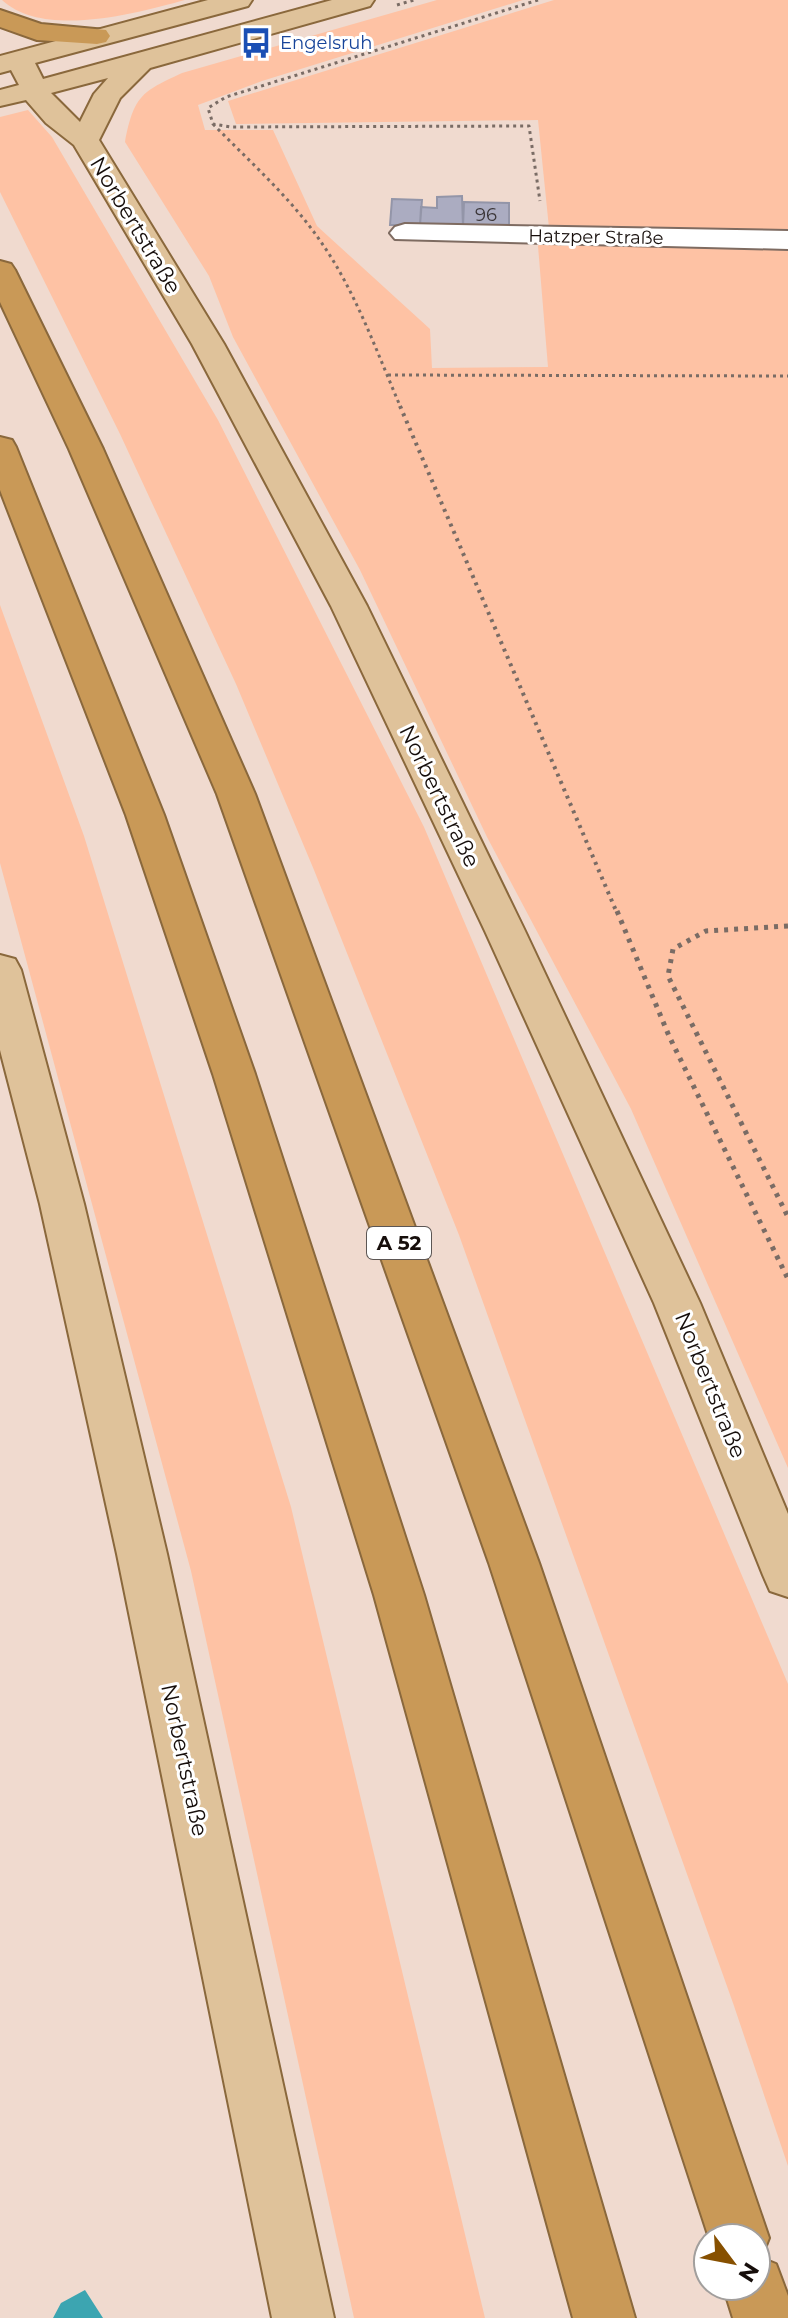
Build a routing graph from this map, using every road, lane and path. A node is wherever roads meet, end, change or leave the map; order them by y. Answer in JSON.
{"nodes":[{"id":1,"x":239,"y":0,"type":"edge"},
{"id":2,"x":361,"y":0,"type":"edge"},
{"id":3,"x":538,"y":0,"type":"edge"},
{"id":4,"x":0,"y":18,"type":"edge"},
{"id":5,"x":97,"y":36,"type":"junction"},
{"id":6,"x":0,"y":37,"type":"edge"},
{"id":7,"x":9,"y":62,"type":"edge"},
{"id":8,"x":140,"y":62,"type":"junction"},
{"id":9,"x":34,"y":90,"type":"junction"},
{"id":10,"x":0,"y":98,"type":"edge"},
{"id":11,"x":213,"y":124,"type":"junction"},
{"id":12,"x":85,"y":140,"type":"junction"},
{"id":13,"x":405,"y":233,"type":"dead end"},
{"id":14,"x":546,"y":237,"type":"junction"},
{"id":15,"x":788,"y":240,"type":"edge"},
{"id":16,"x":0,"y":270,"type":"edge"},
{"id":17,"x":388,"y":375,"type":"junction"},
{"id":18,"x":788,"y":376,"type":"edge"},
{"id":19,"x":0,"y":447,"type":"edge"},
{"id":20,"x":788,"y":926,"type":"edge"},
{"id":21,"x":0,"y":970,"type":"edge"},
{"id":22,"x":788,"y":1217,"type":"edge"},
{"id":23,"x":788,"y":1279,"type":"edge"},
{"id":24,"x":788,"y":1575,"type":"edge"},
{"id":25,"x":734,"y":2222,"type":"edge"},
{"id":26,"x":303,"y":2318,"type":"edge"},
{"id":27,"x":604,"y":2318,"type":"edge"}],
"edges":[{"from":1,"to":5,"type":"main road"},
{"from":2,"to":8,"type":"main road"},
{"from":3,"to":11,"type":"path"},
{"from":4,"to":5,"type":"highway"},
{"from":5,"to":7,"type":"main road"},
{"from":6,"to":7,"type":"highway"},
{"from":7,"to":9,"type":"main road","name":"Norbertstraße"},
{"from":8,"to":9,"type":"main road"},
{"from":8,"to":12,"type":"main road"},
{"from":9,"to":10,"type":"main road"},
{"from":9,"to":12,"type":"main road","name":"Norbertstraße"},
{"from":11,"to":14,"type":"path"},
{"from":11,"to":17,"type":"path"},
{"from":12,"to":24,"type":"main road","name":"Norbertstraße"},
{"from":13,"to":14,"type":"lane","name":"Hatzper Straße"},
{"from":14,"to":15,"type":"lane","name":"Hatzper Straße"},
{"from":16,"to":25,"type":"highway","number":"A 52"},
{"from":17,"to":18,"type":"path"},
{"from":17,"to":23,"type":"path"},
{"from":19,"to":27,"type":"highway"},
{"from":20,"to":22,"type":"path"},
{"from":21,"to":26,"type":"main road","name":"Norbertstraße"}]}
